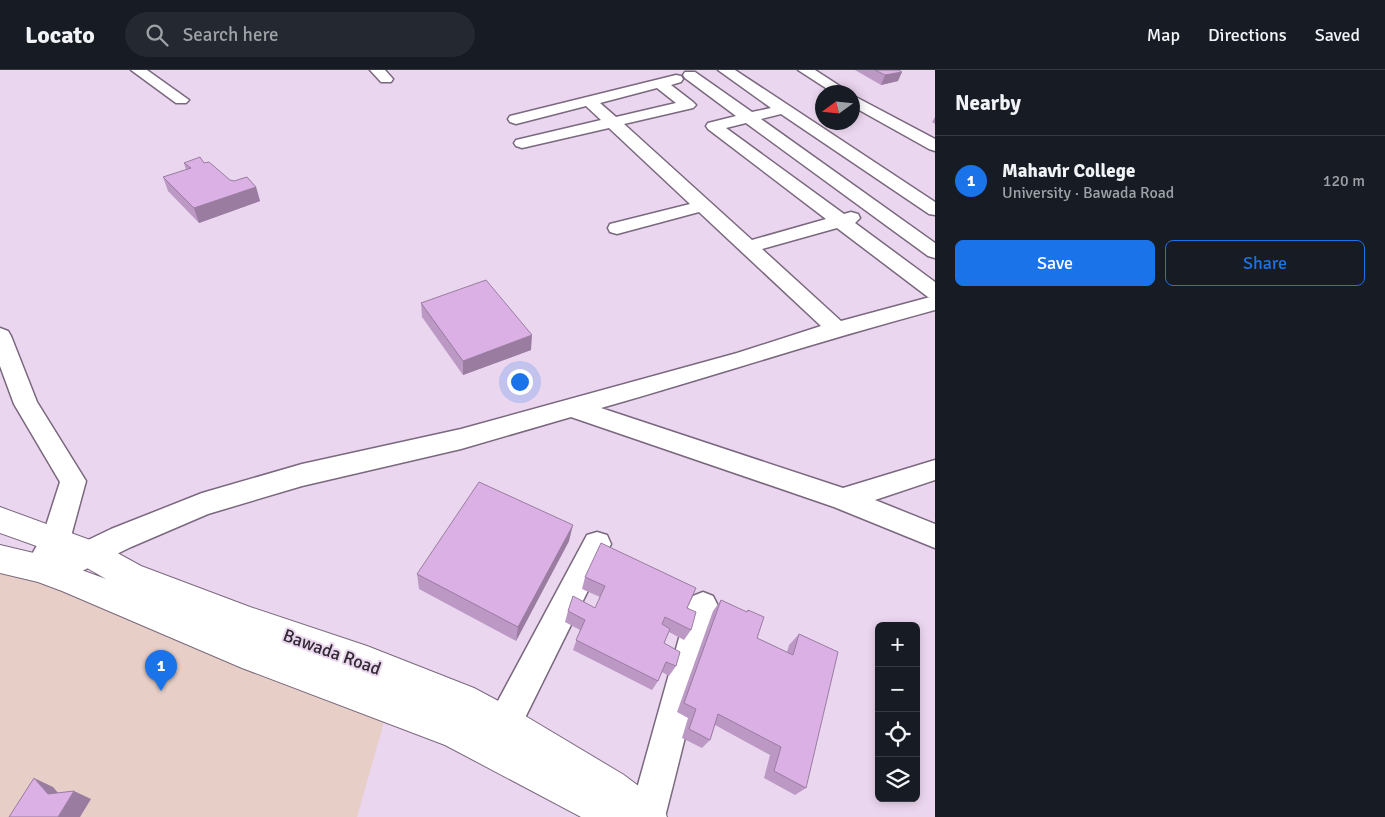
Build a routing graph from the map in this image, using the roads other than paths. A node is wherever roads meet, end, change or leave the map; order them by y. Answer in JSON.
{"nodes":[{"id":1,"x":712,"y":70,"type":"edge"},
{"id":2,"x":725,"y":70,"type":"edge"},
{"id":3,"x":805,"y":70,"type":"edge"},
{"id":4,"x":146,"y":72,"type":"edge"},
{"id":5,"x":690,"y":75,"type":"junction"},
{"id":6,"x":660,"y":83,"type":"junction"},
{"id":7,"x":830,"y":85,"type":"edge"},
{"id":8,"x":181,"y":100,"type":"dead end"},
{"id":9,"x":590,"y":101,"type":"junction"},
{"id":10,"x":860,"y":104,"type":"edge"},
{"id":11,"x":784,"y":109,"type":"junction"},
{"id":12,"x":749,"y":118,"type":"junction"},
{"id":13,"x":516,"y":120,"type":"dead end"},
{"id":14,"x":612,"y":122,"type":"junction"},
{"id":15,"x":522,"y":143,"type":"dead end"},
{"id":16,"x":935,"y":146,"type":"edge"},
{"id":17,"x":703,"y":206,"type":"junction"},
{"id":18,"x":935,"y":210,"type":"edge"},
{"id":19,"x":878,"y":211,"type":"junction"},
{"id":20,"x":841,"y":221,"type":"junction"},
{"id":21,"x":617,"y":228,"type":"dead end"},
{"id":22,"x":748,"y":247,"type":"junction"},
{"id":23,"x":935,"y":252,"type":"edge"},
{"id":24,"x":935,"y":292,"type":"edge"},
{"id":25,"x":935,"y":304,"type":"edge"},
{"id":26,"x":837,"y":329,"type":"junction"},
{"id":27,"x":0,"y":336,"type":"edge"},
{"id":28,"x":572,"y":408,"type":"junction"},
{"id":29,"x":935,"y":470,"type":"edge"},
{"id":30,"x":843,"y":499,"type":"junction"},
{"id":31,"x":0,"y":520,"type":"edge"},
{"id":32,"x":935,"y":536,"type":"edge"},
{"id":33,"x":56,"y":540,"type":"junction"},
{"id":34,"x":597,"y":544,"type":"dead end"},
{"id":35,"x":90,"y":554,"type":"junction"},
{"id":36,"x":0,"y":559,"type":"edge"},
{"id":37,"x":46,"y":571,"type":"junction"},
{"id":38,"x":703,"y":606,"type":"dead end"},
{"id":39,"x":504,"y":724,"type":"junction"},
{"id":40,"x":617,"y":817,"type":"edge"},
{"id":41,"x":647,"y":817,"type":"edge"}],
"edges":[{"from":1,"to":5,"type":"street"},
{"from":2,"to":11,"type":"street"},
{"from":3,"to":7,"type":"street"},
{"from":4,"to":8,"type":"street"},
{"from":5,"to":6,"type":"street"},
{"from":5,"to":12,"type":"street"},
{"from":6,"to":9,"type":"street"},
{"from":6,"to":14,"type":"street"},
{"from":9,"to":13,"type":"street"},
{"from":9,"to":14,"type":"street"},
{"from":10,"to":16,"type":"street"},
{"from":11,"to":12,"type":"street"},
{"from":11,"to":18,"type":"street"},
{"from":12,"to":19,"type":"street"},
{"from":12,"to":20,"type":"street"},
{"from":14,"to":15,"type":"street"},
{"from":14,"to":17,"type":"street"},
{"from":17,"to":21,"type":"street"},
{"from":17,"to":22,"type":"street"},
{"from":19,"to":20,"type":"street"},
{"from":19,"to":23,"type":"street"},
{"from":20,"to":22,"type":"street"},
{"from":20,"to":24,"type":"street"},
{"from":22,"to":26,"type":"street"},
{"from":25,"to":26,"type":"street"},
{"from":26,"to":28,"type":"street"},
{"from":27,"to":33,"type":"street"},
{"from":28,"to":30,"type":"street"},
{"from":28,"to":35,"type":"street"},
{"from":29,"to":30,"type":"street"},
{"from":30,"to":32,"type":"street"},
{"from":31,"to":33,"type":"main road","name":"Bawada Road"},
{"from":33,"to":35,"type":"main road","name":"Bawada Road"},
{"from":33,"to":37,"type":"street"},
{"from":34,"to":39,"type":"street"},
{"from":35,"to":37,"type":"street"},
{"from":35,"to":39,"type":"main road","name":"Bawada Road"},
{"from":36,"to":37,"type":"main road"},
{"from":37,"to":40,"type":"main road"},
{"from":38,"to":41,"type":"street"},
{"from":39,"to":41,"type":"main road","name":"Bawada Road"}]}
